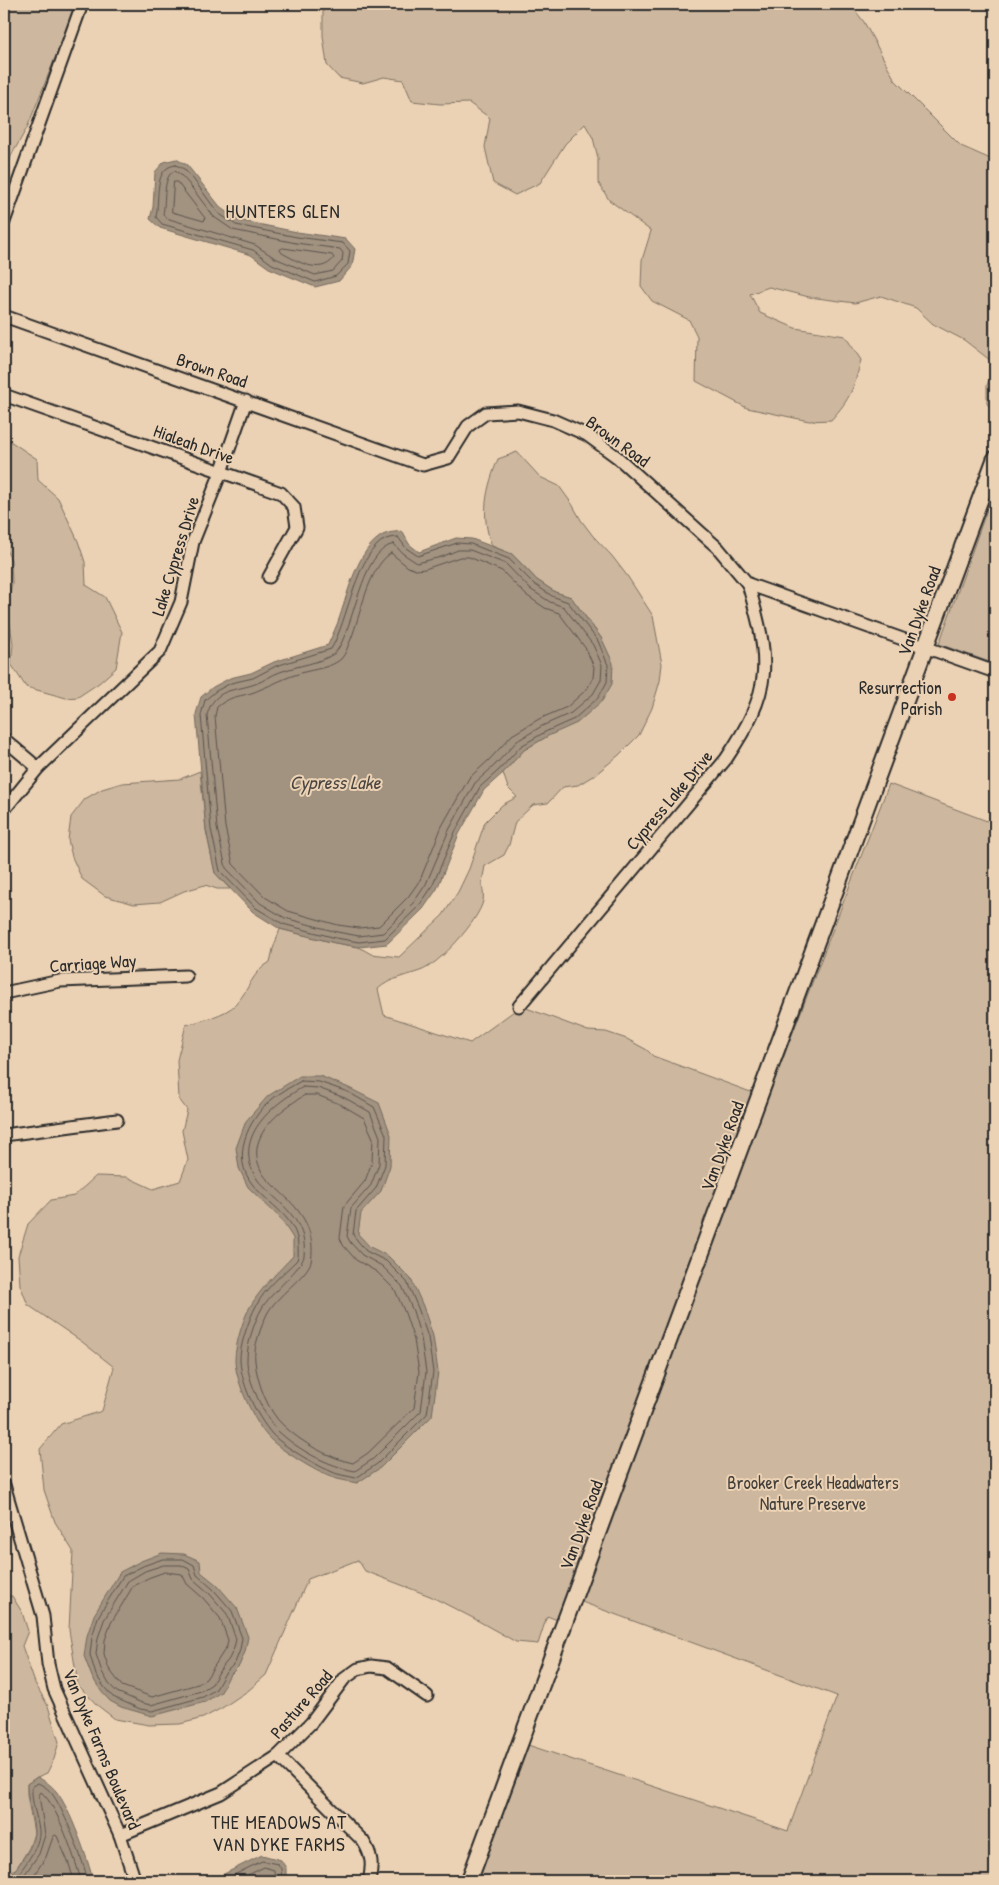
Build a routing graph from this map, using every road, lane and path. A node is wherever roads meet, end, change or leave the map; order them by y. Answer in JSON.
{"nodes":[{"id":1,"x":82,"y":4,"type":"edge"},
{"id":2,"x":4,"y":222,"type":"edge"},
{"id":3,"x":4,"y":316,"type":"edge"},
{"id":4,"x":4,"y":395,"type":"edge"},
{"id":5,"x":246,"y":401,"type":"junction"},
{"id":6,"x":995,"y":460,"type":"edge"},
{"id":7,"x":221,"y":472,"type":"junction"},
{"id":8,"x":270,"y":577,"type":"dead end"},
{"id":9,"x":748,"y":584,"type":"junction"},
{"id":10,"x":925,"y":648,"type":"junction"},
{"id":11,"x":995,"y":672,"type":"edge"},
{"id":12,"x":4,"y":739,"type":"edge"},
{"id":13,"x":38,"y":768,"type":"junction"},
{"id":14,"x":4,"y":810,"type":"edge"},
{"id":15,"x":186,"y":976,"type":"dead end"},
{"id":16,"x":4,"y":993,"type":"edge"},
{"id":17,"x":518,"y":1006,"type":"dead end"},
{"id":18,"x":117,"y":1120,"type":"dead end"},
{"id":19,"x":4,"y":1135,"type":"edge"},
{"id":20,"x":4,"y":1486,"type":"edge"},
{"id":21,"x":5,"y":1498,"type":"edge"},
{"id":22,"x":427,"y":1696,"type":"dead end"},
{"id":23,"x":278,"y":1756,"type":"junction"},
{"id":24,"x":120,"y":1835,"type":"junction"},
{"id":25,"x":135,"y":1881,"type":"edge"},
{"id":26,"x":370,"y":1881,"type":"edge"},
{"id":27,"x":470,"y":1881,"type":"edge"}],
"edges":[{"from":1,"to":2,"type":"street"},
{"from":3,"to":5,"type":"street","name":"Brown Road"},
{"from":4,"to":7,"type":"street","name":"Hialeah Drive"},
{"from":5,"to":7,"type":"street","name":"Lake Cypress Drive"},
{"from":5,"to":9,"type":"street","name":"Brown Road"},
{"from":6,"to":10,"type":"main road","name":"Van Dyke Road"},
{"from":7,"to":8,"type":"street","name":"Hialeah Drive"},
{"from":7,"to":13,"type":"street","name":"Lake Cypress Drive"},
{"from":9,"to":10,"type":"street"},
{"from":9,"to":17,"type":"street","name":"Cypress Lake Drive"},
{"from":10,"to":11,"type":"street"},
{"from":10,"to":27,"type":"main road","name":"Van Dyke Road"},
{"from":12,"to":13,"type":"street"},
{"from":13,"to":14,"type":"street","name":"Lake Cypress Drive"},
{"from":15,"to":16,"type":"street","name":"Carriage Way"},
{"from":18,"to":19,"type":"street"},
{"from":20,"to":21,"type":"street","name":"Van Dyke Farms Boulevard"},
{"from":21,"to":24,"type":"street","name":"Van Dyke Farms Boulevard"},
{"from":22,"to":23,"type":"street","name":"Pasture Road"},
{"from":23,"to":24,"type":"street","name":"Pasture Road"},
{"from":23,"to":26,"type":"street"},
{"from":24,"to":25,"type":"street","name":"Van Dyke Farms Boulevard"}]}
